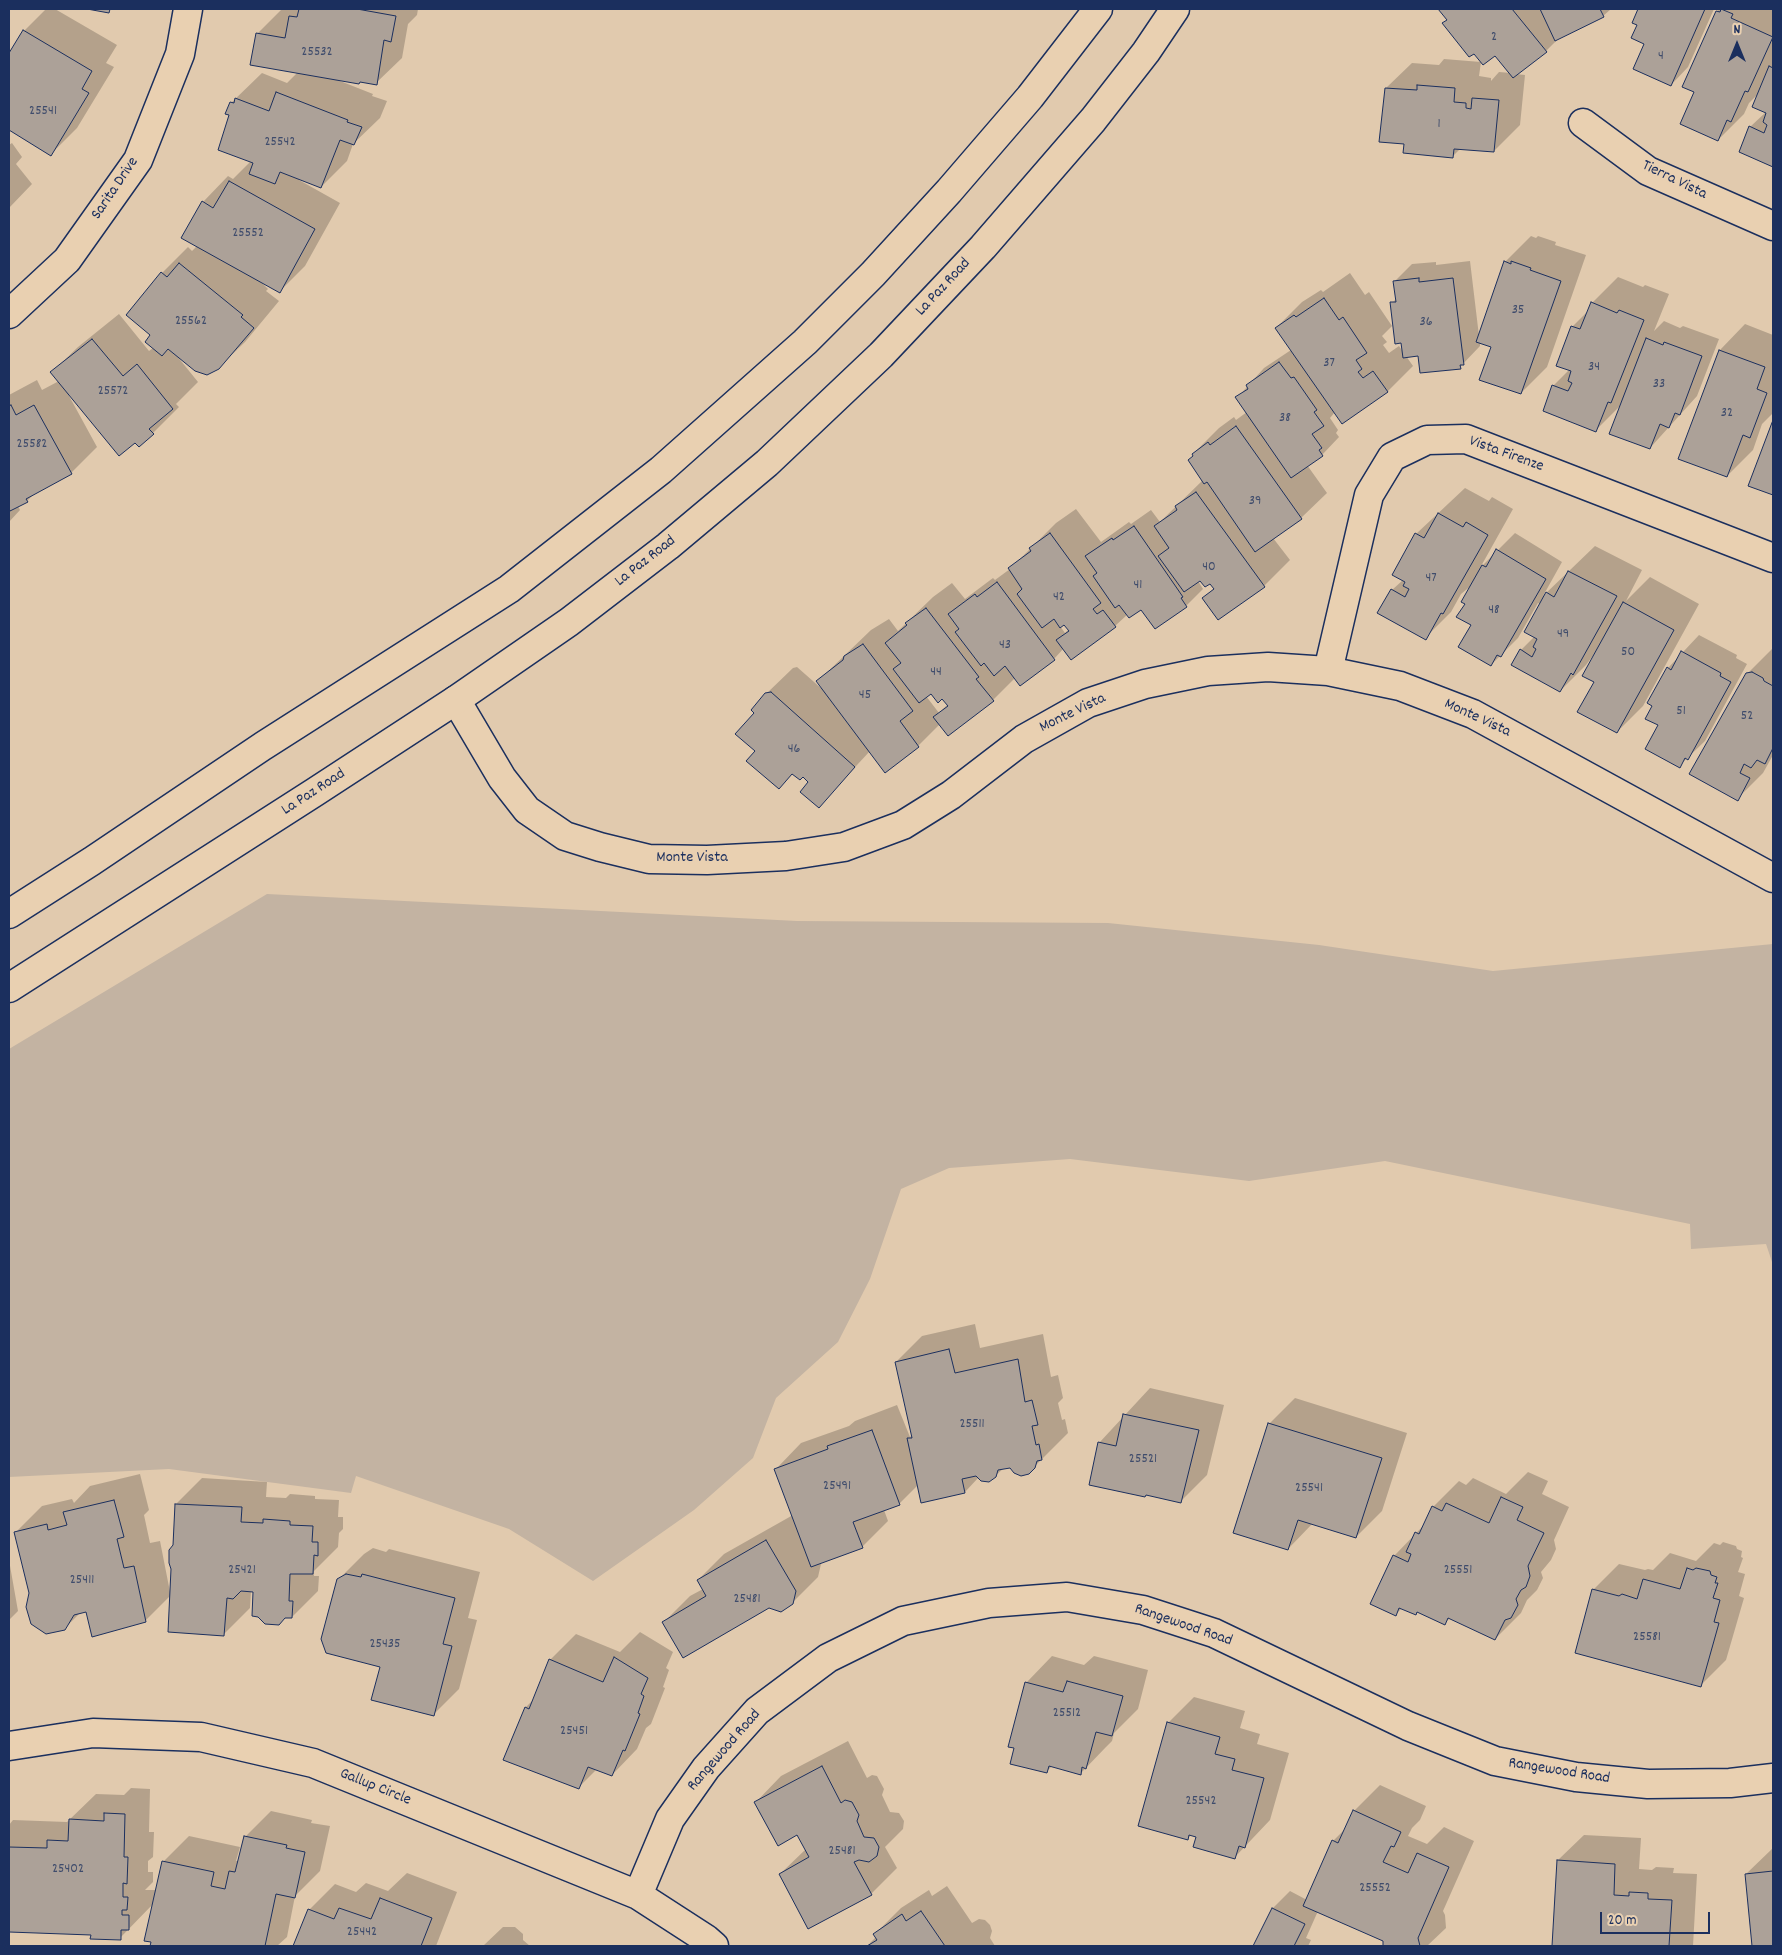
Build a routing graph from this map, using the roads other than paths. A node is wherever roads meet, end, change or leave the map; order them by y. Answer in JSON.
{"nodes":[{"id":1,"x":188,"y":9,"type":"edge"},
{"id":2,"x":1098,"y":9,"type":"edge"},
{"id":3,"x":1175,"y":9,"type":"edge"},
{"id":4,"x":1583,"y":123,"type":"dead end"},
{"id":5,"x":1773,"y":226,"type":"edge"},
{"id":6,"x":9,"y":314,"type":"edge"},
{"id":7,"x":1773,"y":558,"type":"edge"},
{"id":8,"x":1328,"y":671,"type":"junction"},
{"id":9,"x":456,"y":700,"type":"junction"},
{"id":10,"x":1773,"y":878,"type":"edge"},
{"id":11,"x":9,"y":914,"type":"edge"},
{"id":12,"x":9,"y":988,"type":"edge"},
{"id":13,"x":9,"y":1746,"type":"edge"},
{"id":14,"x":1773,"y":1778,"type":"edge"},
{"id":15,"x":638,"y":1896,"type":"junction"},
{"id":16,"x":714,"y":1946,"type":"edge"}],
"edges":[{"from":1,"to":6,"type":"street","name":"Sarita Drive"},
{"from":2,"to":11,"type":"street"},
{"from":3,"to":9,"type":"street","name":"La Paz Road"},
{"from":4,"to":5,"type":"street","name":"Tierra Vista"},
{"from":7,"to":8,"type":"street","name":"Vista Firenze"},
{"from":8,"to":9,"type":"street","name":"Monte Vista"},
{"from":8,"to":10,"type":"street","name":"Monte Vista"},
{"from":9,"to":12,"type":"street","name":"La Paz Road"},
{"from":13,"to":15,"type":"street","name":"Gallup Circle"},
{"from":14,"to":15,"type":"street","name":"Rangewood Road"},
{"from":15,"to":16,"type":"street","name":"Gallup Circle"}]}
